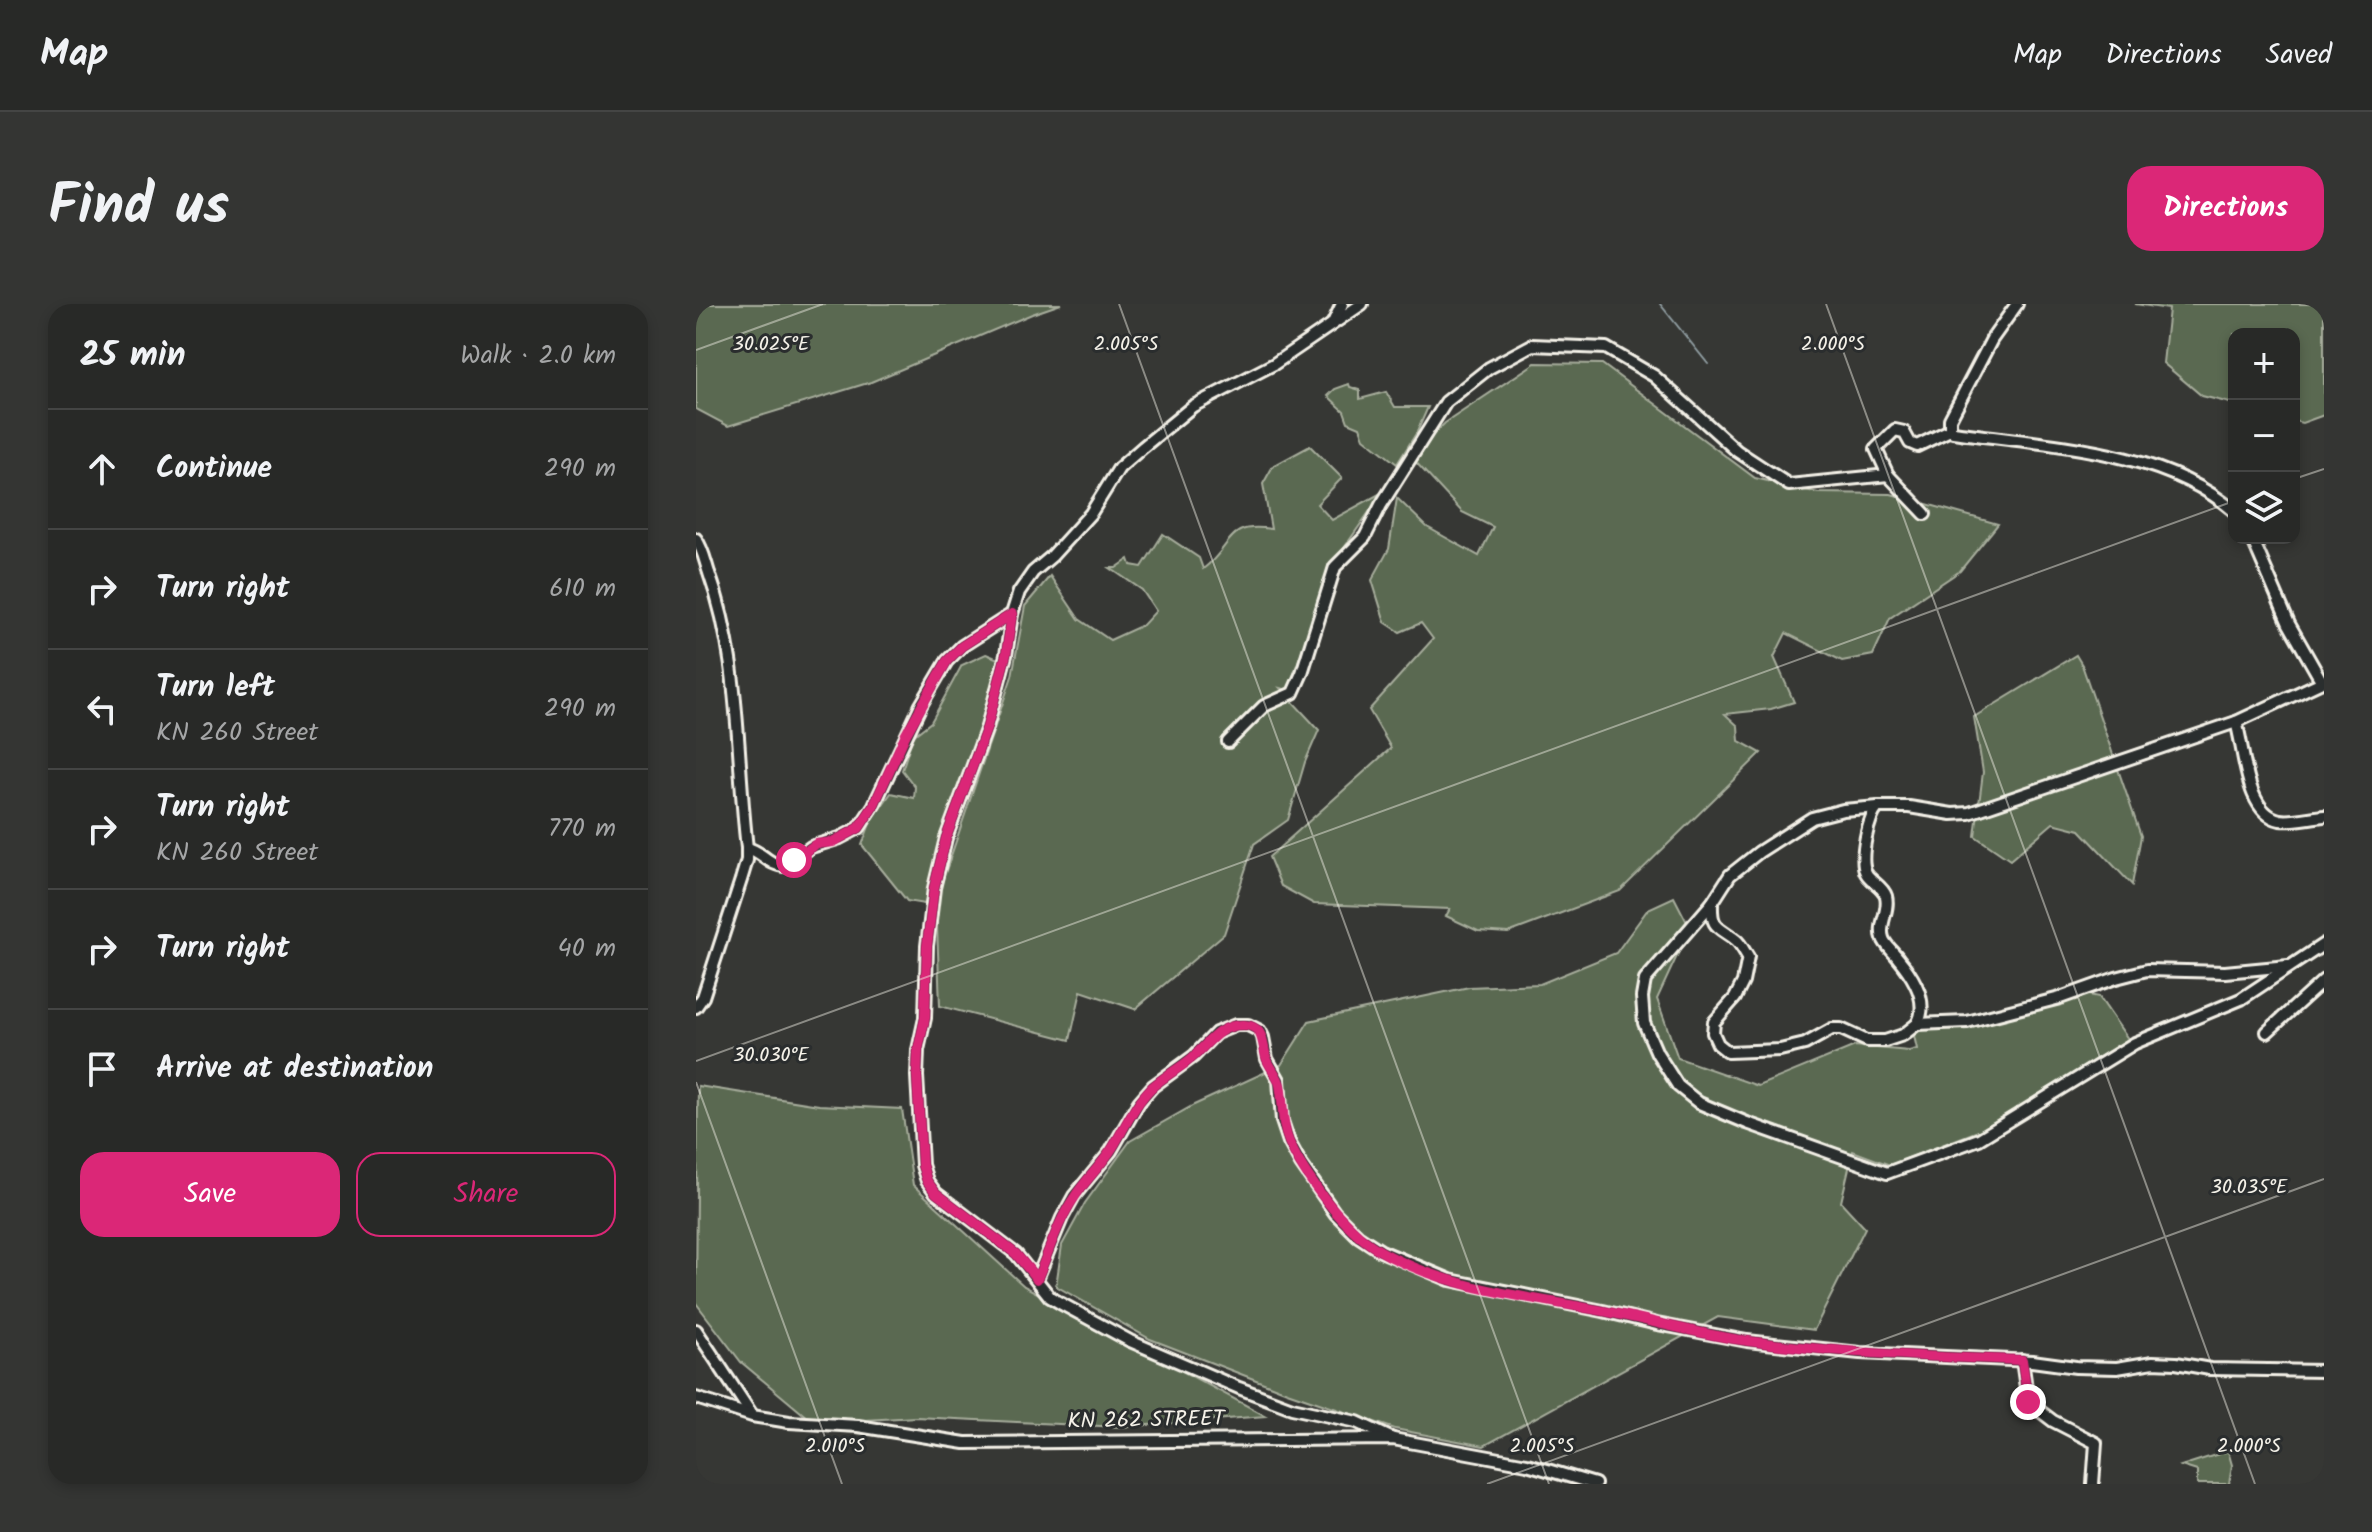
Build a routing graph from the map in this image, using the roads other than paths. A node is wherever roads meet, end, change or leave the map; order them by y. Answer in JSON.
{"nodes":[{"id":1,"x":1342,"y":304,"type":"edge"},
{"id":2,"x":1362,"y":304,"type":"edge"},
{"id":3,"x":2017,"y":304,"type":"edge"},
{"id":4,"x":1332,"y":325,"type":"junction"},
{"id":5,"x":1950,"y":430,"type":"junction"},
{"id":6,"x":1888,"y":475,"type":"junction"},
{"id":7,"x":2228,"y":507,"type":"edge"},
{"id":8,"x":1925,"y":514,"type":"dead end"},
{"id":9,"x":696,"y":539,"type":"edge"},
{"id":10,"x":2255,"y":544,"type":"edge"},
{"id":11,"x":1012,"y":614,"type":"junction"},
{"id":12,"x":2323,"y":681,"type":"edge"},
{"id":13,"x":2236,"y":722,"type":"junction"},
{"id":14,"x":1228,"y":742,"type":"dead end"},
{"id":15,"x":1878,"y":807,"type":"junction"},
{"id":16,"x":2324,"y":816,"type":"edge"},
{"id":17,"x":747,"y":848,"type":"junction"},
{"id":18,"x":1712,"y":903,"type":"junction"},
{"id":19,"x":2324,"y":944,"type":"edge"},
{"id":20,"x":2290,"y":966,"type":"junction"},
{"id":21,"x":2324,"y":980,"type":"edge"},
{"id":22,"x":696,"y":1007,"type":"edge"},
{"id":23,"x":1917,"y":1024,"type":"junction"},
{"id":24,"x":2267,"y":1032,"type":"dead end"},
{"id":25,"x":1037,"y":1279,"type":"junction"},
{"id":26,"x":696,"y":1330,"type":"edge"},
{"id":27,"x":2022,"y":1360,"type":"junction"},
{"id":28,"x":2324,"y":1371,"type":"edge"},
{"id":29,"x":696,"y":1398,"type":"edge"},
{"id":30,"x":752,"y":1416,"type":"junction"},
{"id":31,"x":1393,"y":1439,"type":"junction"},
{"id":32,"x":1595,"y":1484,"type":"edge"},
{"id":33,"x":2093,"y":1484,"type":"edge"}],
"edges":[{"from":1,"to":4,"type":"street"},
{"from":2,"to":4,"type":"street"},
{"from":3,"to":5,"type":"street"},
{"from":4,"to":11,"type":"street"},
{"from":5,"to":6,"type":"street"},
{"from":5,"to":7,"type":"street"},
{"from":6,"to":8,"type":"street"},
{"from":6,"to":14,"type":"street"},
{"from":9,"to":17,"type":"street"},
{"from":10,"to":12,"type":"street"},
{"from":11,"to":17,"type":"street"},
{"from":11,"to":25,"type":"street"},
{"from":12,"to":13,"type":"street"},
{"from":13,"to":15,"type":"street"},
{"from":13,"to":16,"type":"street"},
{"from":15,"to":18,"type":"street"},
{"from":15,"to":23,"type":"street"},
{"from":17,"to":22,"type":"street"},
{"from":18,"to":20,"type":"street"},
{"from":18,"to":23,"type":"street"},
{"from":19,"to":20,"type":"street"},
{"from":20,"to":23,"type":"street"},
{"from":21,"to":24,"type":"street"},
{"from":25,"to":27,"type":"street"},
{"from":25,"to":31,"type":"street"},
{"from":26,"to":30,"type":"street"},
{"from":27,"to":28,"type":"street"},
{"from":27,"to":33,"type":"street"},
{"from":29,"to":30,"type":"street","name":"KN 262 STREET"},
{"from":30,"to":31,"type":"street","name":"KN 262 STREET"},
{"from":31,"to":32,"type":"street","name":"KN 262 STREET"}]}
